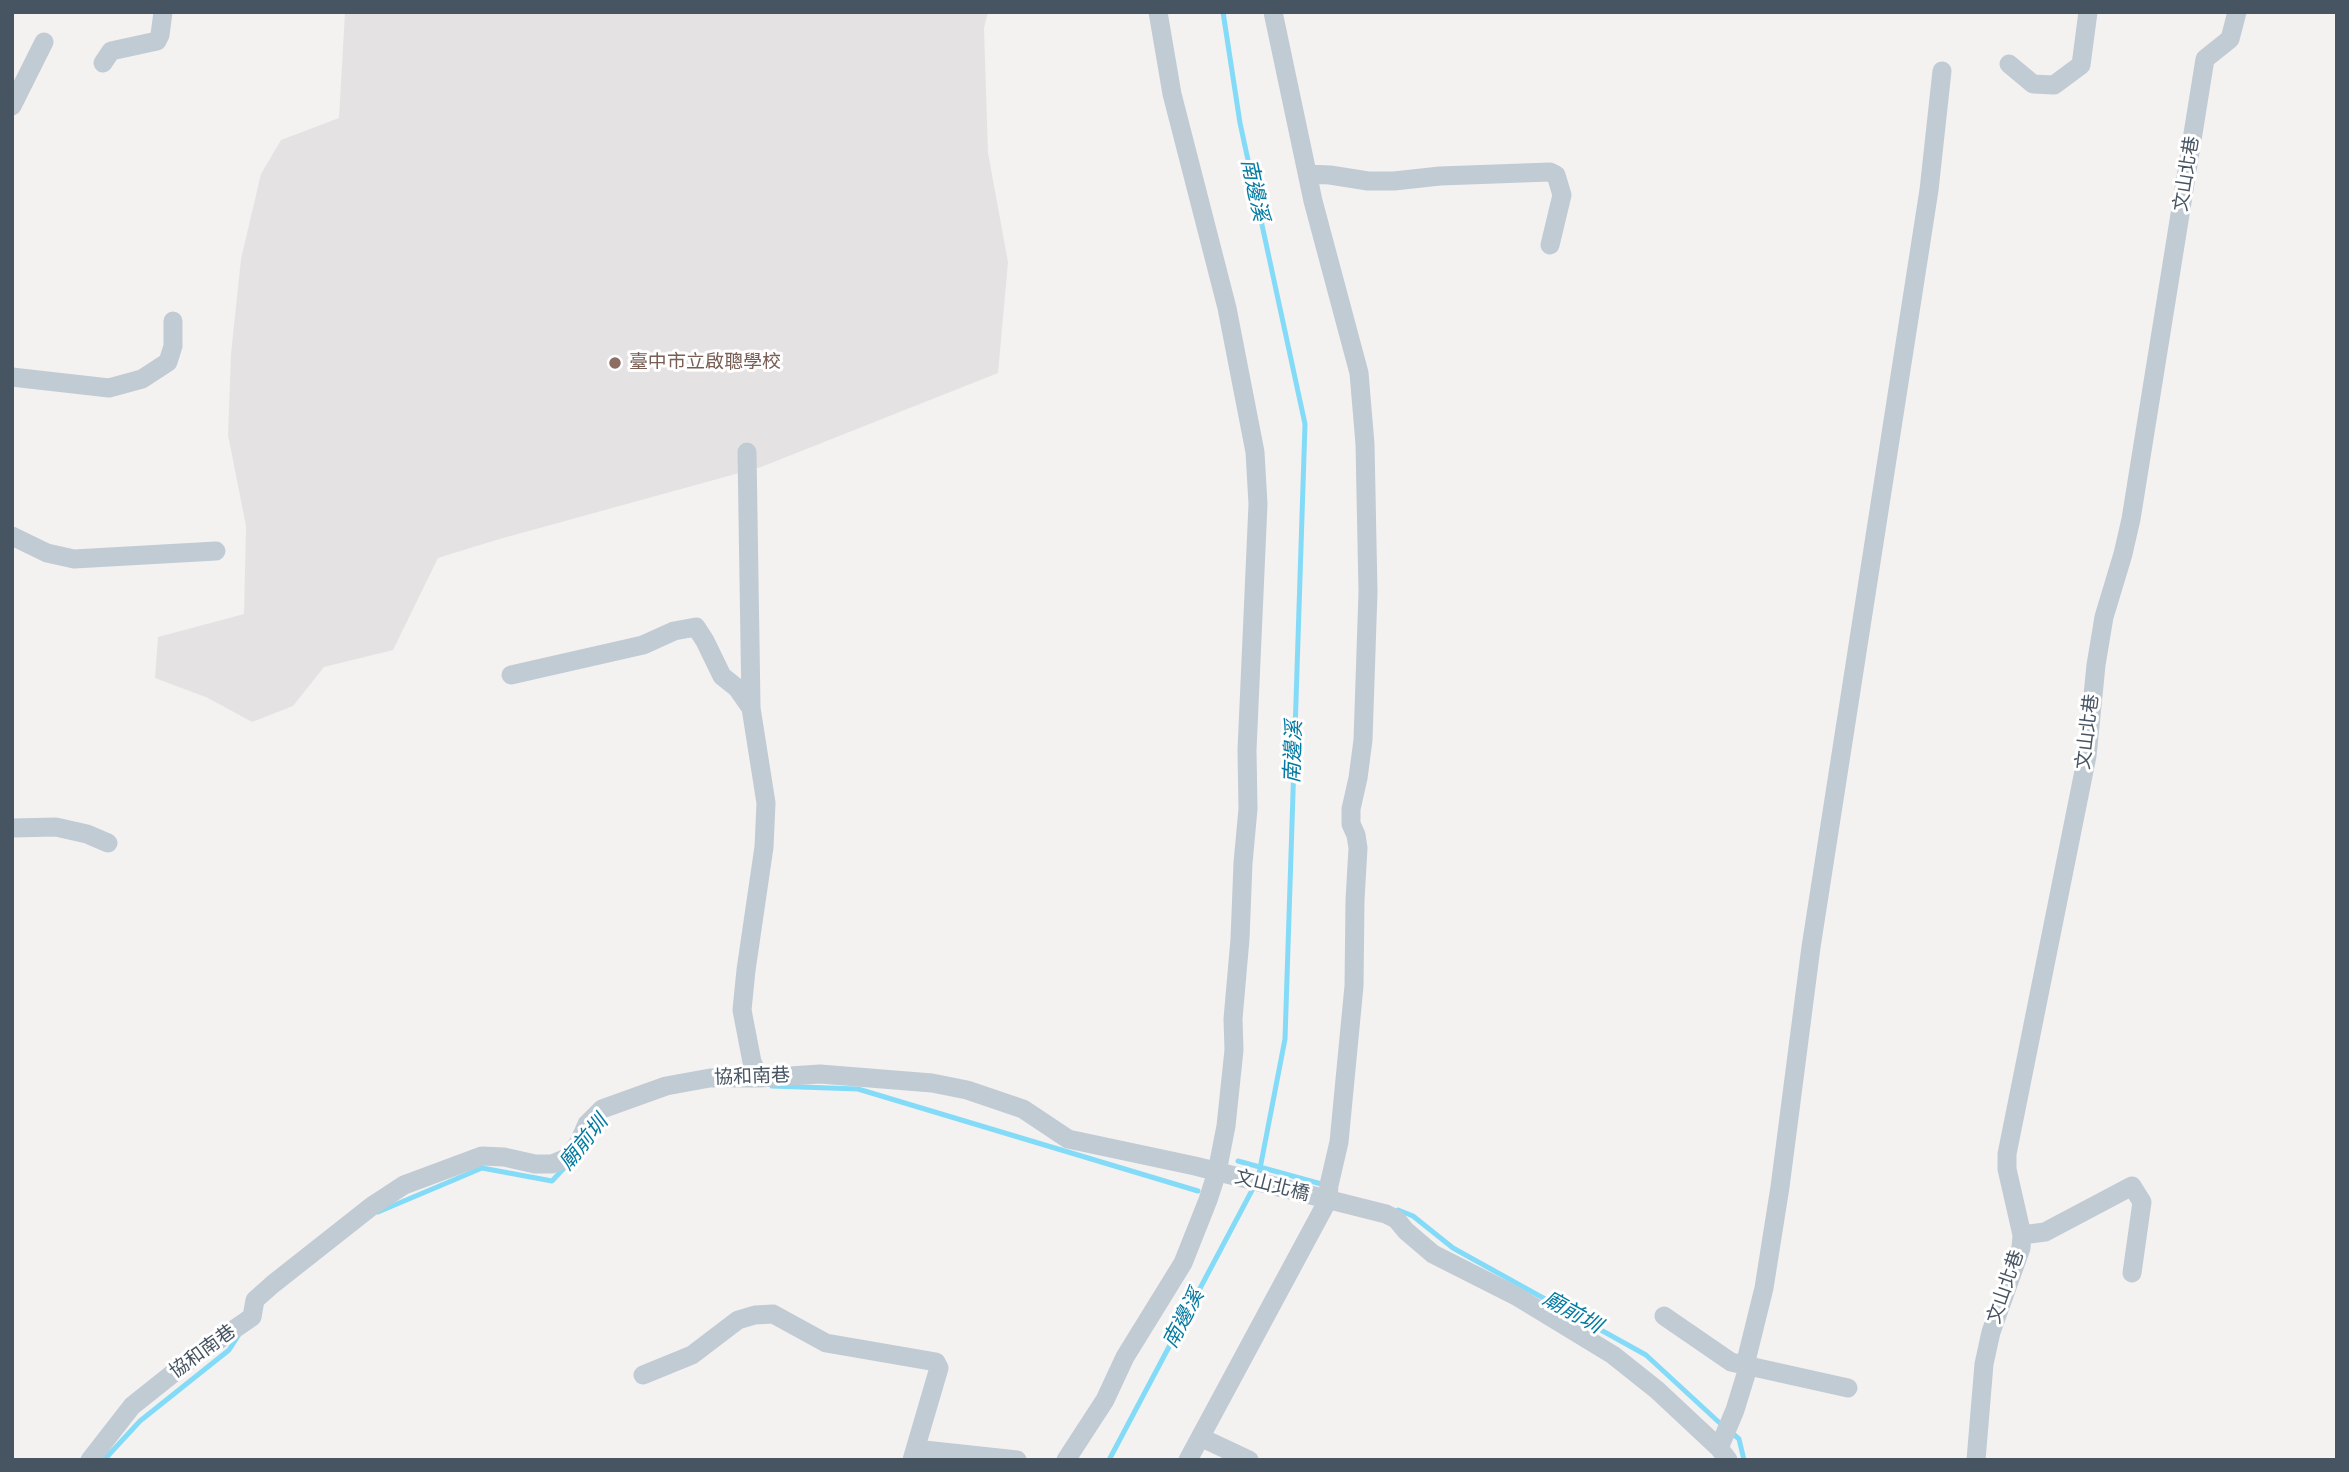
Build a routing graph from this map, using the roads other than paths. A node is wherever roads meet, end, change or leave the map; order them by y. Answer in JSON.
{"nodes":[{"id":1,"x":163,"y":12,"type":"edge"},
{"id":2,"x":1158,"y":12,"type":"edge"},
{"id":3,"x":1273,"y":12,"type":"edge"},
{"id":4,"x":2088,"y":12,"type":"edge"},
{"id":5,"x":2237,"y":12,"type":"edge"},
{"id":6,"x":44,"y":42,"type":"dead end"},
{"id":7,"x":103,"y":63,"type":"dead end"},
{"id":8,"x":2009,"y":64,"type":"dead end"},
{"id":9,"x":1942,"y":71,"type":"dead end"},
{"id":10,"x":12,"y":106,"type":"edge"},
{"id":11,"x":1308,"y":174,"type":"junction"},
{"id":12,"x":1550,"y":245,"type":"dead end"},
{"id":13,"x":173,"y":321,"type":"dead end"},
{"id":14,"x":12,"y":377,"type":"edge"},
{"id":15,"x":747,"y":452,"type":"dead end"},
{"id":16,"x":12,"y":536,"type":"edge"},
{"id":17,"x":216,"y":551,"type":"dead end"},
{"id":18,"x":511,"y":675,"type":"dead end"},
{"id":19,"x":751,"y":708,"type":"junction"},
{"id":20,"x":12,"y":828,"type":"edge"},
{"id":21,"x":108,"y":843,"type":"dead end"},
{"id":22,"x":760,"y":1078,"type":"junction"},
{"id":23,"x":1217,"y":1172,"type":"junction"},
{"id":24,"x":1328,"y":1200,"type":"junction"},
{"id":25,"x":2022,"y":1235,"type":"junction"},
{"id":26,"x":2132,"y":1273,"type":"dead end"},
{"id":27,"x":1664,"y":1316,"type":"dead end"},
{"id":28,"x":1745,"y":1365,"type":"junction"},
{"id":29,"x":643,"y":1375,"type":"dead end"},
{"id":30,"x":1848,"y":1388,"type":"dead end"},
{"id":31,"x":1202,"y":1438,"type":"junction"},
{"id":32,"x":914,"y":1454,"type":"edge"},
{"id":33,"x":1723,"y":1454,"type":"edge"},
{"id":34,"x":90,"y":1460,"type":"edge"},
{"id":35,"x":1017,"y":1460,"type":"edge"},
{"id":36,"x":1066,"y":1460,"type":"edge"},
{"id":37,"x":1188,"y":1460,"type":"edge"},
{"id":38,"x":1249,"y":1460,"type":"edge"},
{"id":39,"x":1976,"y":1460,"type":"edge"}],
"edges":[{"from":1,"to":7,"type":"street"},
{"from":2,"to":23,"type":"street"},
{"from":3,"to":11,"type":"street"},
{"from":4,"to":8,"type":"street"},
{"from":5,"to":25,"type":"street","name":"文山北巷"},
{"from":6,"to":10,"type":"street"},
{"from":9,"to":28,"type":"street"},
{"from":11,"to":12,"type":"street"},
{"from":11,"to":24,"type":"street"},
{"from":13,"to":14,"type":"street"},
{"from":15,"to":19,"type":"street"},
{"from":16,"to":17,"type":"street"},
{"from":18,"to":19,"type":"street"},
{"from":19,"to":22,"type":"street"},
{"from":20,"to":21,"type":"street"},
{"from":22,"to":23,"type":"street","name":"協和南巷"},
{"from":22,"to":34,"type":"street","name":"協和南巷"},
{"from":23,"to":24,"type":"street","name":"文山北橋"},
{"from":23,"to":36,"type":"street"},
{"from":24,"to":31,"type":"street"},
{"from":24,"to":33,"type":"street"},
{"from":25,"to":26,"type":"street"},
{"from":25,"to":39,"type":"street","name":"文山北巷"},
{"from":27,"to":28,"type":"street"},
{"from":28,"to":30,"type":"street"},
{"from":28,"to":33,"type":"street"},
{"from":29,"to":32,"type":"street"},
{"from":31,"to":37,"type":"street"},
{"from":31,"to":38,"type":"street"},
{"from":32,"to":35,"type":"street"}]}
